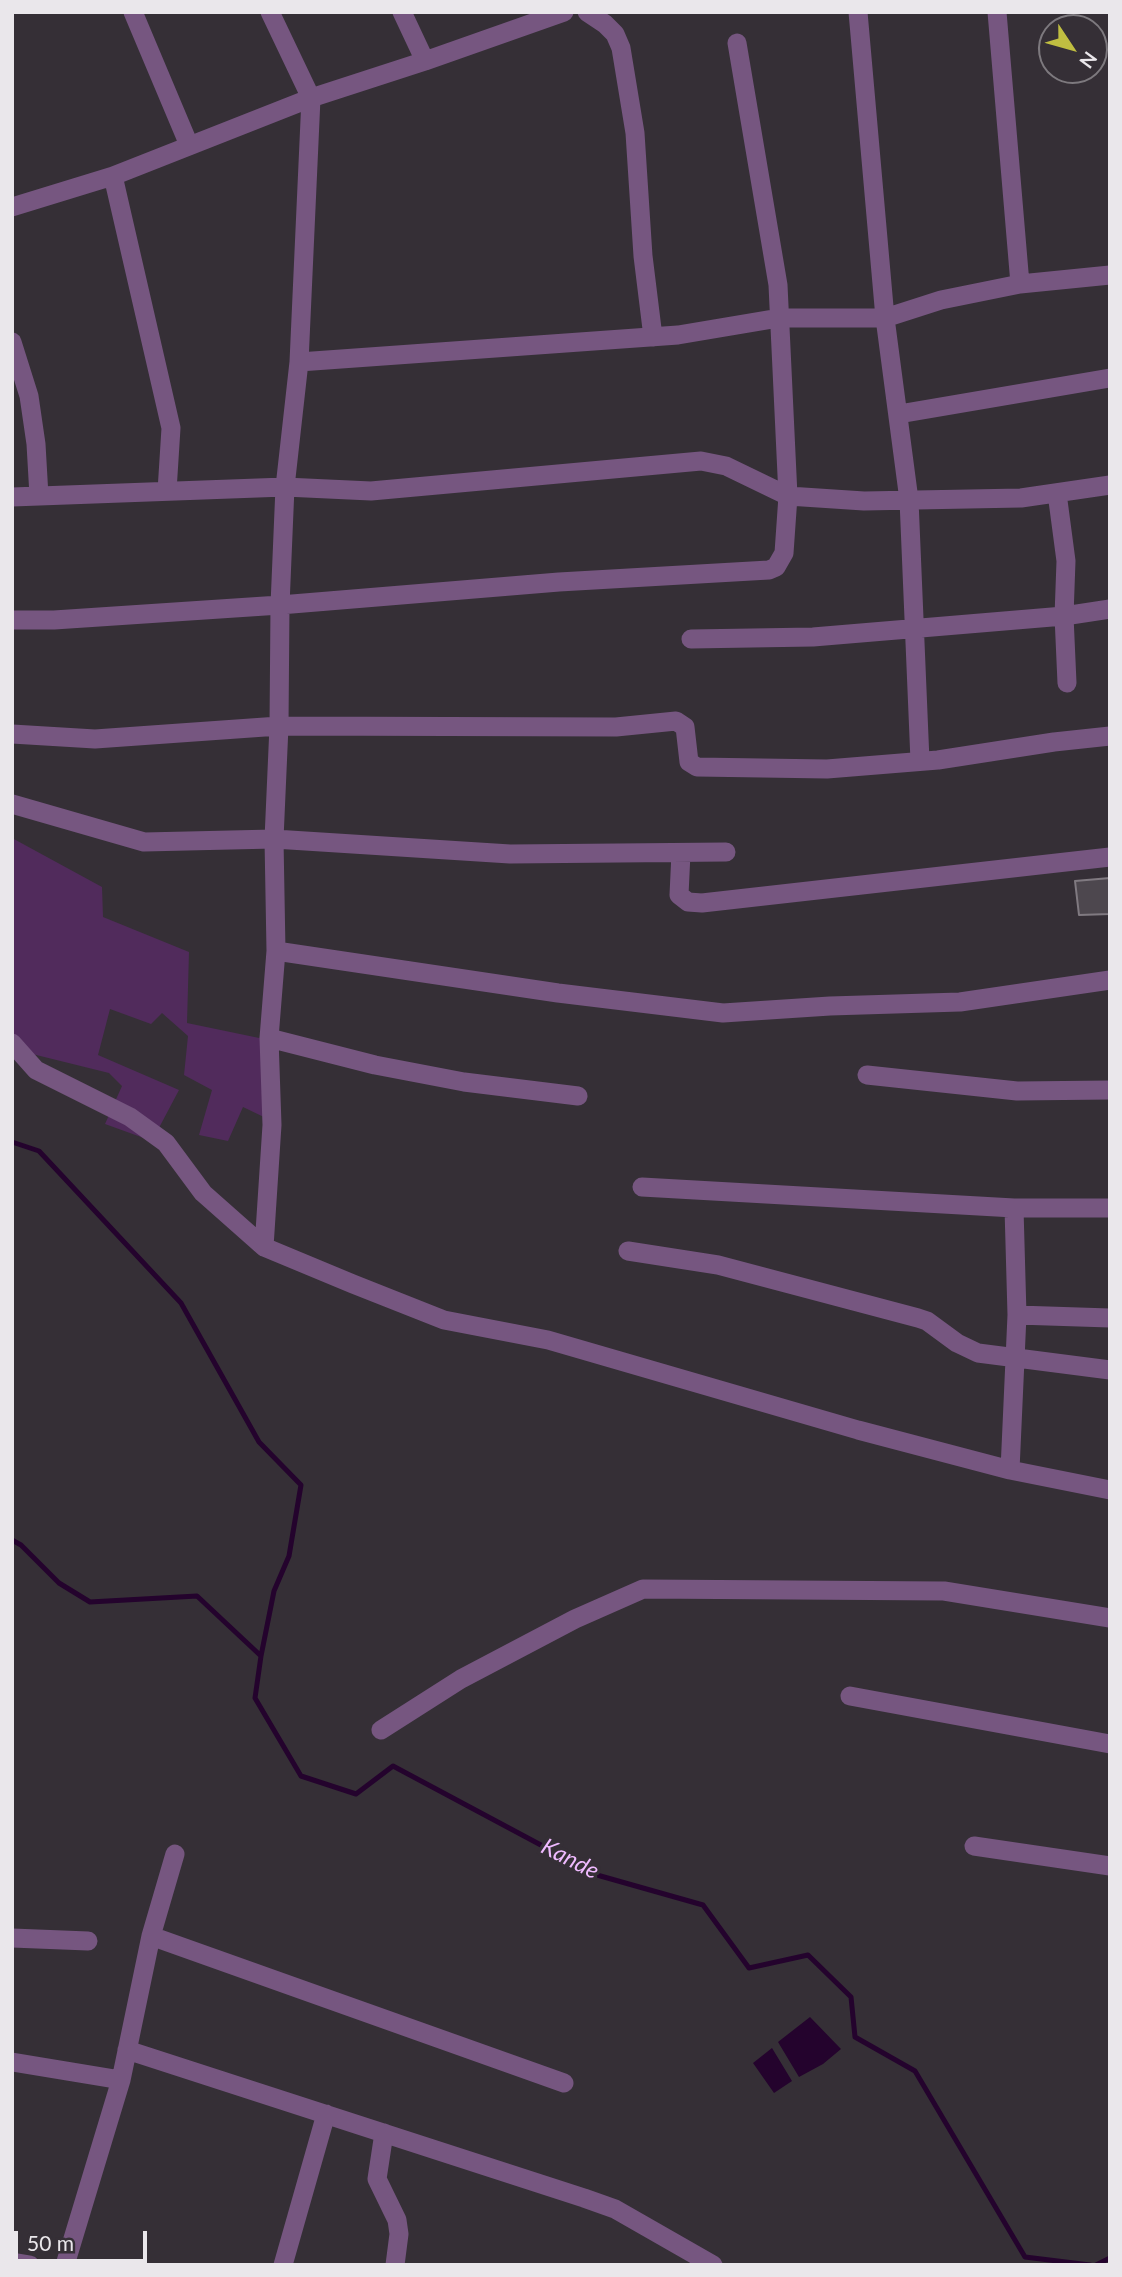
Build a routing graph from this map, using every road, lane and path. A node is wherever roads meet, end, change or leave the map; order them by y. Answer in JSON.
{"nodes":[{"id":1,"x":133,"y":12,"type":"edge"},
{"id":2,"x":270,"y":12,"type":"edge"},
{"id":3,"x":402,"y":12,"type":"edge"},
{"id":4,"x":564,"y":12,"type":"edge"},
{"id":5,"x":587,"y":12,"type":"edge"},
{"id":6,"x":858,"y":12,"type":"edge"},
{"id":7,"x":997,"y":12,"type":"edge"},
{"id":8,"x":529,"y":18,"type":"edge"},
{"id":9,"x":737,"y":43,"type":"dead end"},
{"id":10,"x":425,"y":61,"type":"junction"},
{"id":11,"x":311,"y":98,"type":"junction"},
{"id":12,"x":188,"y":145,"type":"junction"},
{"id":13,"x":113,"y":176,"type":"junction"},
{"id":14,"x":13,"y":206,"type":"edge"},
{"id":15,"x":1110,"y":275,"type":"edge"},
{"id":16,"x":1020,"y":284,"type":"junction"},
{"id":17,"x":779,"y":318,"type":"junction"},
{"id":18,"x":885,"y":318,"type":"junction"},
{"id":19,"x":653,"y":337,"type":"junction"},
{"id":20,"x":12,"y":342,"type":"edge"},
{"id":21,"x":299,"y":362,"type":"junction"},
{"id":22,"x":1110,"y":378,"type":"edge"},
{"id":23,"x":899,"y":414,"type":"junction"},
{"id":24,"x":1110,"y":485,"type":"edge"},
{"id":25,"x":285,"y":487,"type":"junction"},
{"id":26,"x":167,"y":491,"type":"junction"},
{"id":27,"x":1057,"y":493,"type":"junction"},
{"id":28,"x":39,"y":496,"type":"junction"},
{"id":29,"x":788,"y":496,"type":"junction"},
{"id":30,"x":12,"y":497,"type":"edge"},
{"id":31,"x":909,"y":500,"type":"junction"},
{"id":32,"x":280,"y":606,"type":"junction"},
{"id":33,"x":1110,"y":609,"type":"edge"},
{"id":34,"x":1064,"y":616,"type":"junction"},
{"id":35,"x":12,"y":620,"type":"edge"},
{"id":36,"x":915,"y":628,"type":"junction"},
{"id":37,"x":691,"y":639,"type":"dead end"},
{"id":38,"x":1068,"y":683,"type":"dead end"},
{"id":39,"x":279,"y":726,"type":"junction"},
{"id":40,"x":12,"y":734,"type":"edge"},
{"id":41,"x":1110,"y":736,"type":"edge"},
{"id":42,"x":920,"y":761,"type":"junction"},
{"id":43,"x":12,"y":804,"type":"edge"},
{"id":44,"x":274,"y":839,"type":"junction"},
{"id":45,"x":726,"y":852,"type":"dead end"},
{"id":46,"x":681,"y":853,"type":"junction"},
{"id":47,"x":1110,"y":858,"type":"edge"},
{"id":48,"x":276,"y":951,"type":"junction"},
{"id":49,"x":1110,"y":980,"type":"edge"},
{"id":50,"x":269,"y":1038,"type":"junction"},
{"id":51,"x":12,"y":1043,"type":"edge"},
{"id":52,"x":867,"y":1074,"type":"dead end"},
{"id":53,"x":1110,"y":1090,"type":"edge"},
{"id":54,"x":578,"y":1096,"type":"dead end"},
{"id":55,"x":642,"y":1186,"type":"dead end"},
{"id":56,"x":1014,"y":1208,"type":"junction"},
{"id":57,"x":1110,"y":1208,"type":"edge"},
{"id":58,"x":264,"y":1247,"type":"junction"},
{"id":59,"x":628,"y":1251,"type":"dead end"},
{"id":60,"x":1017,"y":1315,"type":"junction"},
{"id":61,"x":1110,"y":1318,"type":"edge"},
{"id":62,"x":1016,"y":1358,"type":"junction"},
{"id":63,"x":1110,"y":1370,"type":"edge"},
{"id":64,"x":1010,"y":1470,"type":"junction"},
{"id":65,"x":1110,"y":1490,"type":"edge"},
{"id":66,"x":1110,"y":1618,"type":"edge"},
{"id":67,"x":849,"y":1696,"type":"dead end"},
{"id":68,"x":381,"y":1730,"type":"dead end"},
{"id":69,"x":1110,"y":1744,"type":"edge"},
{"id":70,"x":974,"y":1846,"type":"dead end"},
{"id":71,"x":175,"y":1854,"type":"dead end"},
{"id":72,"x":1110,"y":1866,"type":"edge"},
{"id":73,"x":151,"y":1936,"type":"junction"},
{"id":74,"x":12,"y":1938,"type":"edge"},
{"id":75,"x":88,"y":1941,"type":"dead end"},
{"id":76,"x":127,"y":2050,"type":"junction"},
{"id":77,"x":12,"y":2062,"type":"edge"},
{"id":78,"x":121,"y":2080,"type":"junction"},
{"id":79,"x":564,"y":2083,"type":"dead end"},
{"id":80,"x":326,"y":2114,"type":"junction"},
{"id":81,"x":384,"y":2133,"type":"junction"},
{"id":82,"x":12,"y":2262,"type":"edge"},
{"id":83,"x":401,"y":2263,"type":"edge"},
{"id":84,"x":30,"y":2265,"type":"edge"},
{"id":85,"x":65,"y":2265,"type":"edge"},
{"id":86,"x":282,"y":2265,"type":"edge"},
{"id":87,"x":713,"y":2265,"type":"edge"}],
"edges":[{"from":1,"to":12,"type":"street"},
{"from":2,"to":11,"type":"street"},
{"from":3,"to":10,"type":"street"},
{"from":4,"to":8,"type":"street"},
{"from":5,"to":19,"type":"street"},
{"from":6,"to":18,"type":"street"},
{"from":7,"to":16,"type":"street"},
{"from":8,"to":10,"type":"street"},
{"from":9,"to":17,"type":"street"},
{"from":10,"to":11,"type":"street"},
{"from":11,"to":12,"type":"street"},
{"from":11,"to":21,"type":"street"},
{"from":12,"to":13,"type":"street"},
{"from":13,"to":14,"type":"street"},
{"from":13,"to":26,"type":"street"},
{"from":15,"to":16,"type":"street"},
{"from":16,"to":18,"type":"street"},
{"from":17,"to":18,"type":"street"},
{"from":17,"to":19,"type":"street"},
{"from":17,"to":29,"type":"street"},
{"from":18,"to":23,"type":"street"},
{"from":19,"to":21,"type":"street"},
{"from":20,"to":28,"type":"street"},
{"from":21,"to":25,"type":"street"},
{"from":22,"to":23,"type":"street"},
{"from":23,"to":31,"type":"street"},
{"from":24,"to":27,"type":"street"},
{"from":25,"to":26,"type":"street"},
{"from":25,"to":29,"type":"street"},
{"from":25,"to":32,"type":"street"},
{"from":26,"to":28,"type":"street"},
{"from":27,"to":31,"type":"street"},
{"from":27,"to":34,"type":"street"},
{"from":28,"to":30,"type":"street"},
{"from":29,"to":31,"type":"street"},
{"from":29,"to":32,"type":"street"},
{"from":31,"to":36,"type":"street"},
{"from":32,"to":35,"type":"street"},
{"from":32,"to":39,"type":"street"},
{"from":33,"to":34,"type":"street"},
{"from":34,"to":36,"type":"street"},
{"from":34,"to":38,"type":"street"},
{"from":36,"to":37,"type":"street"},
{"from":36,"to":42,"type":"street"},
{"from":39,"to":40,"type":"street"},
{"from":39,"to":42,"type":"street"},
{"from":39,"to":44,"type":"street"},
{"from":41,"to":42,"type":"street"},
{"from":43,"to":44,"type":"street"},
{"from":44,"to":46,"type":"street"},
{"from":44,"to":48,"type":"street"},
{"from":45,"to":46,"type":"street"},
{"from":46,"to":47,"type":"street"},
{"from":48,"to":49,"type":"street"},
{"from":48,"to":50,"type":"street"},
{"from":50,"to":54,"type":"street"},
{"from":50,"to":58,"type":"street"},
{"from":51,"to":58,"type":"street"},
{"from":52,"to":53,"type":"street"},
{"from":55,"to":56,"type":"street"},
{"from":56,"to":57,"type":"street"},
{"from":56,"to":60,"type":"street"},
{"from":58,"to":64,"type":"street"},
{"from":59,"to":62,"type":"street"},
{"from":60,"to":61,"type":"street"},
{"from":60,"to":62,"type":"street"},
{"from":62,"to":63,"type":"street"},
{"from":62,"to":64,"type":"street"},
{"from":64,"to":65,"type":"street"},
{"from":66,"to":68,"type":"street"},
{"from":67,"to":69,"type":"street"},
{"from":70,"to":72,"type":"street"},
{"from":71,"to":73,"type":"street"},
{"from":73,"to":76,"type":"street"},
{"from":73,"to":79,"type":"street"},
{"from":74,"to":75,"type":"street"},
{"from":76,"to":78,"type":"street"},
{"from":76,"to":80,"type":"street"},
{"from":77,"to":78,"type":"street"},
{"from":78,"to":85,"type":"street"},
{"from":80,"to":81,"type":"street"},
{"from":80,"to":86,"type":"street"},
{"from":81,"to":83,"type":"street"},
{"from":81,"to":87,"type":"street"},
{"from":82,"to":84,"type":"street"}]}
